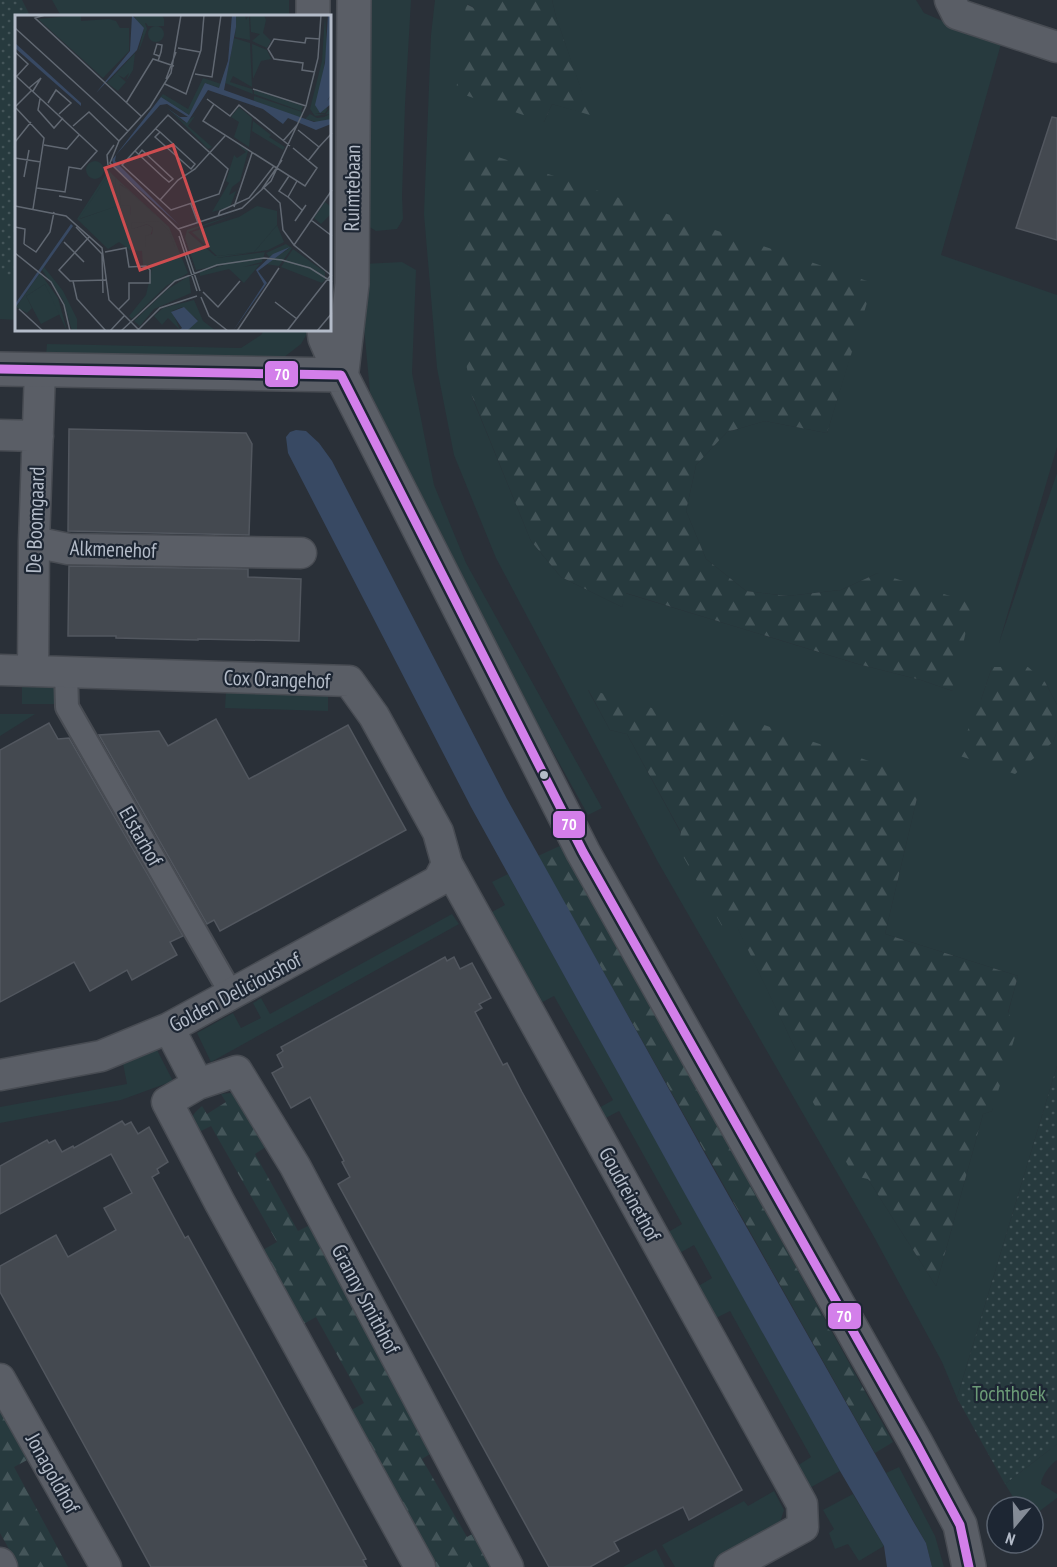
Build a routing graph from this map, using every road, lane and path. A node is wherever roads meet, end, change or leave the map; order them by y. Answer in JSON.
{"nodes":[{"id":1,"x":354,"y":0,"type":"edge"},
{"id":2,"x":950,"y":0,"type":"edge"},
{"id":3,"x":1057,"y":47,"type":"edge"},
{"id":4,"x":324,"y":332,"type":"edge"},
{"id":5,"x":0,"y":369,"type":"edge"},
{"id":6,"x":40,"y":370,"type":"junction"},
{"id":7,"x":341,"y":375,"type":"junction"},
{"id":8,"x":0,"y":435,"type":"edge"},
{"id":9,"x":38,"y":436,"type":"junction"},
{"id":10,"x":34,"y":542,"type":"junction"},
{"id":11,"x":301,"y":553,"type":"dead end"},
{"id":12,"x":0,"y":670,"type":"edge"},
{"id":13,"x":33,"y":670,"type":"junction"},
{"id":14,"x":66,"y":672,"type":"junction"},
{"id":15,"x":447,"y":864,"type":"junction"},
{"id":16,"x":232,"y":995,"type":"junction"},
{"id":17,"x":170,"y":1028,"type":"junction"},
{"id":18,"x":0,"y":1075,"type":"edge"},
{"id":19,"x":198,"y":1084,"type":"junction"},
{"id":20,"x":0,"y":1379,"type":"edge"},
{"id":21,"x":960,"y":1525,"type":"junction"},
{"id":22,"x":0,"y":1563,"type":"edge"},
{"id":23,"x":2,"y":1567,"type":"edge"},
{"id":24,"x":106,"y":1567,"type":"edge"},
{"id":25,"x":420,"y":1567,"type":"edge"},
{"id":26,"x":508,"y":1567,"type":"edge"},
{"id":27,"x":730,"y":1567,"type":"edge"},
{"id":28,"x":969,"y":1567,"type":"edge"},
{"id":29,"x":985,"y":1567,"type":"edge"}],
"edges":[{"from":1,"to":7,"type":"street","name":"Ruimtebaan"},
{"from":2,"to":3,"type":"street"},
{"from":4,"to":7,"type":"street"},
{"from":5,"to":6,"type":"street"},
{"from":6,"to":7,"type":"street"},
{"from":6,"to":9,"type":"street","name":"De Boomgaard"},
{"from":7,"to":21,"type":"street"},
{"from":8,"to":9,"type":"street"},
{"from":9,"to":10,"type":"street","name":"De Boomgaard"},
{"from":10,"to":11,"type":"street","name":"Alkmenehof"},
{"from":10,"to":13,"type":"street","name":"De Boomgaard"},
{"from":12,"to":13,"type":"street","name":"Cox Orangehof"},
{"from":13,"to":14,"type":"street","name":"Cox Orangehof"},
{"from":14,"to":15,"type":"street","name":"Cox Orangehof"},
{"from":14,"to":16,"type":"street","name":"Elstarhof"},
{"from":15,"to":16,"type":"street","name":"Golden Delicioushof"},
{"from":15,"to":27,"type":"street","name":"Goudreinethof"},
{"from":16,"to":17,"type":"street","name":"Golden Delicioushof"},
{"from":17,"to":18,"type":"street","name":"Golden Delicioushof"},
{"from":17,"to":19,"type":"street"},
{"from":19,"to":25,"type":"street","name":"Granny Smithhof"},
{"from":19,"to":26,"type":"street","name":"Granny Smithhof"},
{"from":20,"to":24,"type":"street","name":"Jonagoldhof"},
{"from":21,"to":28,"type":"street"},
{"from":21,"to":29,"type":"street"},
{"from":22,"to":23,"type":"street"}]}
